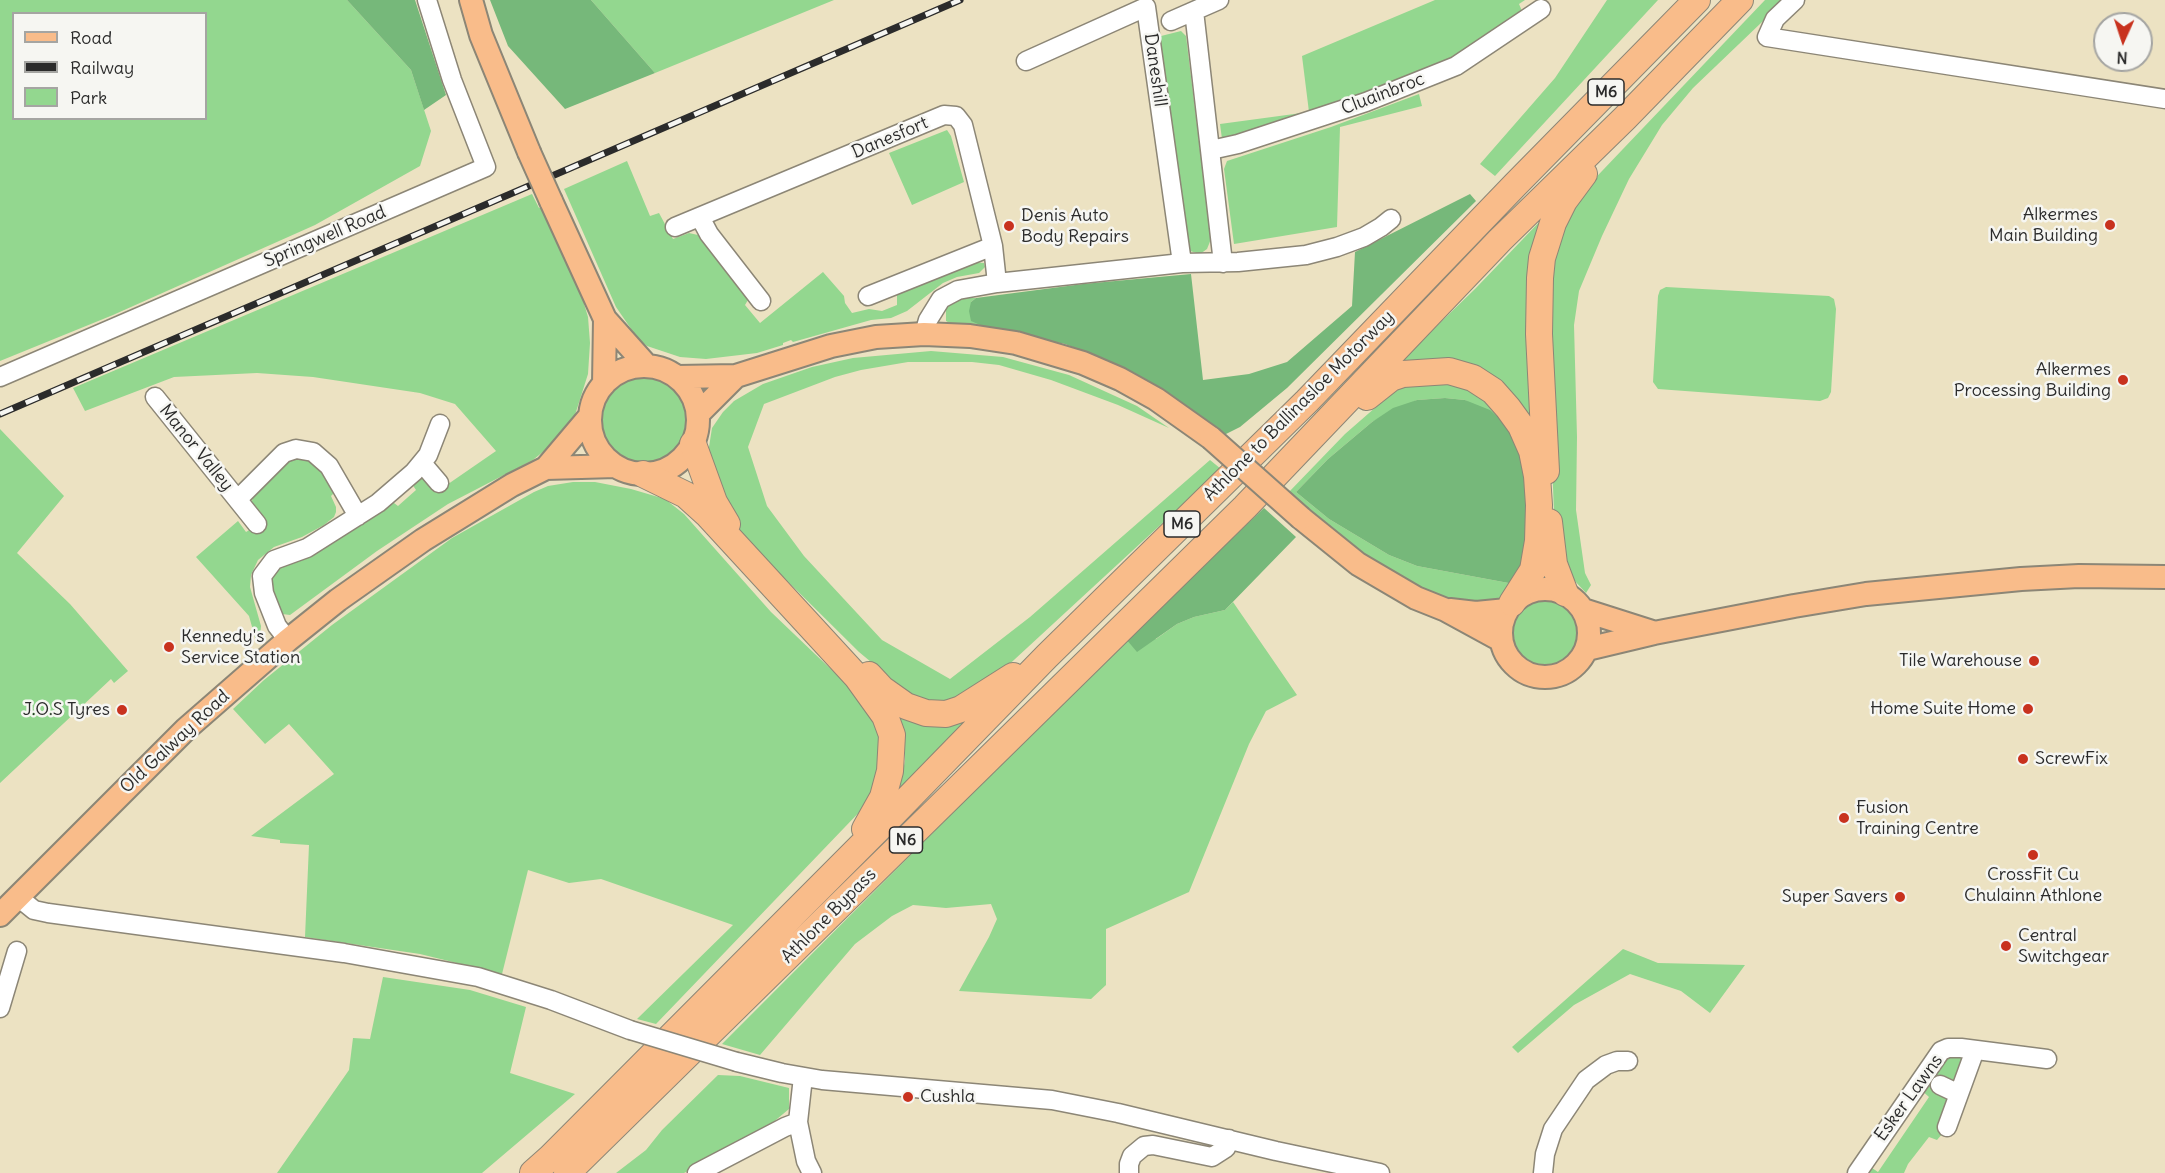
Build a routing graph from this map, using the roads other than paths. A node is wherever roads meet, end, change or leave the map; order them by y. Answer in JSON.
{"nodes":[{"id":1,"x":427,"y":0,"type":"edge"},
{"id":2,"x":471,"y":0,"type":"edge"},
{"id":3,"x":1219,"y":0,"type":"edge"},
{"id":4,"x":1697,"y":0,"type":"edge"},
{"id":5,"x":1740,"y":0,"type":"edge"},
{"id":6,"x":1795,"y":0,"type":"edge"},
{"id":7,"x":1541,"y":9,"type":"dead end"},
{"id":8,"x":1194,"y":11,"type":"junction"},
{"id":9,"x":1171,"y":21,"type":"dead end"},
{"id":10,"x":1026,"y":61,"type":"dead end"},
{"id":11,"x":2165,"y":99,"type":"edge"},
{"id":12,"x":1625,"y":118,"type":"junction"},
{"id":13,"x":1211,"y":150,"type":"junction"},
{"id":14,"x":700,"y":218,"type":"junction"},
{"id":15,"x":1391,"y":219,"type":"dead end"},
{"id":16,"x":675,"y":227,"type":"dead end"},
{"id":17,"x":993,"y":246,"type":"junction"},
{"id":18,"x":1182,"y":263,"type":"junction"},
{"id":19,"x":1223,"y":263,"type":"junction"},
{"id":20,"x":997,"y":283,"type":"junction"},
{"id":21,"x":868,"y":296,"type":"dead end"},
{"id":22,"x":761,"y":301,"type":"dead end"},
{"id":23,"x":605,"y":319,"type":"junction"},
{"id":24,"x":924,"y":334,"type":"junction"},
{"id":25,"x":647,"y":366,"type":"junction"},
{"id":26,"x":0,"y":376,"type":"edge"},
{"id":27,"x":736,"y":376,"type":"junction"},
{"id":28,"x":677,"y":377,"type":"junction"},
{"id":29,"x":604,"y":384,"type":"junction"},
{"id":30,"x":155,"y":397,"type":"dead end"},
{"id":31,"x":698,"y":414,"type":"junction"},
{"id":32,"x":590,"y":416,"type":"junction"},
{"id":33,"x":440,"y":424,"type":"dead end"},
{"id":34,"x":693,"y":444,"type":"junction"},
{"id":35,"x":422,"y":463,"type":"junction"},
{"id":36,"x":616,"y":466,"type":"junction"},
{"id":37,"x":546,"y":468,"type":"junction"},
{"id":38,"x":643,"y":474,"type":"junction"},
{"id":39,"x":439,"y":483,"type":"dead end"},
{"id":40,"x":238,"y":499,"type":"junction"},
{"id":41,"x":1245,"y":507,"type":"junction"},
{"id":42,"x":358,"y":516,"type":"junction"},
{"id":43,"x":257,"y":524,"type":"dead end"},
{"id":44,"x":2165,"y":577,"type":"edge"},
{"id":45,"x":1574,"y":602,"type":"junction"},
{"id":46,"x":1510,"y":606,"type":"junction"},
{"id":47,"x":1446,"y":610,"type":"junction"},
{"id":48,"x":1654,"y":633,"type":"junction"},
{"id":49,"x":288,"y":640,"type":"junction"},
{"id":50,"x":1501,"y":640,"type":"junction"},
{"id":51,"x":1587,"y":649,"type":"junction"},
{"id":52,"x":1047,"y":656,"type":"junction"},
{"id":53,"x":846,"y":860,"type":"junction"},
{"id":54,"x":18,"y":897,"type":"junction"},
{"id":55,"x":0,"y":915,"type":"edge"},
{"id":56,"x":17,"y":951,"type":"dead end"},
{"id":57,"x":0,"y":1008,"type":"edge"},
{"id":58,"x":1975,"y":1050,"type":"junction"},
{"id":59,"x":2048,"y":1059,"type":"dead end"},
{"id":60,"x":1628,"y":1061,"type":"dead end"},
{"id":61,"x":803,"y":1077,"type":"junction"},
{"id":62,"x":1940,"y":1085,"type":"dead end"},
{"id":63,"x":1959,"y":1094,"type":"junction"},
{"id":64,"x":798,"y":1122,"type":"junction"},
{"id":65,"x":1947,"y":1127,"type":"dead end"},
{"id":66,"x":1229,"y":1139,"type":"junction"},
{"id":67,"x":533,"y":1173,"type":"edge"},
{"id":68,"x":567,"y":1173,"type":"edge"},
{"id":69,"x":697,"y":1173,"type":"edge"},
{"id":70,"x":812,"y":1173,"type":"edge"},
{"id":71,"x":1129,"y":1173,"type":"edge"},
{"id":72,"x":1380,"y":1173,"type":"edge"},
{"id":73,"x":1543,"y":1173,"type":"edge"},
{"id":74,"x":1857,"y":1173,"type":"edge"}],
"edges":[{"from":1,"to":26,"type":"street","name":"Springwell Road"},
{"from":2,"to":23,"type":"main road","bridge":true},
{"from":3,"to":8,"type":"street"},
{"from":4,"to":52,"type":"highway","name":"Athlone to Ballinasloe Motorway","number":"M6"},
{"from":5,"to":12,"type":"highway","name":"Athlone to Ballinasloe Motorway","number":"M6"},
{"from":6,"to":11,"type":"street"},
{"from":7,"to":13,"type":"street","name":"Cluainbroc"},
{"from":8,"to":9,"type":"street"},
{"from":8,"to":13,"type":"street"},
{"from":10,"to":18,"type":"street","name":"Daneshill"},
{"from":12,"to":41,"type":"highway","name":"Athlone to Ballinasloe Motorway","number":"M6"},
{"from":12,"to":45,"type":"highway"},
{"from":13,"to":19,"type":"street"},
{"from":14,"to":16,"type":"street","name":"Danesfort"},
{"from":14,"to":17,"type":"street","name":"Danesfort"},
{"from":14,"to":22,"type":"street"},
{"from":15,"to":19,"type":"street"},
{"from":17,"to":20,"type":"street","name":"Danesfort"},
{"from":17,"to":21,"type":"street"},
{"from":18,"to":19,"type":"street"},
{"from":18,"to":20,"type":"street"},
{"from":20,"to":24,"type":"street"},
{"from":23,"to":25,"type":"main road"},
{"from":23,"to":29,"type":"main road"},
{"from":24,"to":27,"type":"main road"},
{"from":24,"to":47,"type":"main road","bridge":true},
{"from":25,"to":28,"type":"main road"},
{"from":25,"to":29,"type":"main road"},
{"from":27,"to":28,"type":"main road"},
{"from":27,"to":31,"type":"main road"},
{"from":28,"to":31,"type":"main road"},
{"from":29,"to":32,"type":"main road"},
{"from":30,"to":40,"type":"street","name":"Manor Valley"},
{"from":31,"to":34,"type":"main road"},
{"from":32,"to":36,"type":"main road"},
{"from":32,"to":37,"type":"main road"},
{"from":33,"to":35,"type":"street"},
{"from":34,"to":38,"type":"main road"},
{"from":34,"to":52,"type":"highway"},
{"from":35,"to":39,"type":"street"},
{"from":35,"to":42,"type":"street"},
{"from":36,"to":37,"type":"main road"},
{"from":36,"to":38,"type":"main road"},
{"from":37,"to":49,"type":"main road","name":"Old Galway Road"},
{"from":38,"to":53,"type":"highway"},
{"from":40,"to":42,"type":"street","name":"Manor Valley"},
{"from":40,"to":43,"type":"street","name":"Manor Valley"},
{"from":41,"to":46,"type":"highway"},
{"from":41,"to":68,"type":"highway","name":"Athlone Bypass","number":"N6"},
{"from":42,"to":49,"type":"street"},
{"from":44,"to":48,"type":"main road"},
{"from":45,"to":46,"type":"main road"},
{"from":45,"to":48,"type":"main road"},
{"from":45,"to":51,"type":"main road"},
{"from":46,"to":47,"type":"main road"},
{"from":46,"to":50,"type":"main road"},
{"from":47,"to":50,"type":"main road"},
{"from":48,"to":51,"type":"main road"},
{"from":49,"to":54,"type":"main road","name":"Old Galway Road"},
{"from":50,"to":51,"type":"main road"},
{"from":52,"to":53,"type":"highway","name":"Athlone to Ballinasloe Motorway","number":"M6"},
{"from":53,"to":67,"type":"highway","name":"Athlone Bypass"},
{"from":54,"to":55,"type":"main road","name":"Old Galway Road"},
{"from":54,"to":61,"type":"street","bridge":true},
{"from":56,"to":57,"type":"street"},
{"from":58,"to":59,"type":"street","name":"Esker Lawns"},
{"from":58,"to":63,"type":"street","name":"Esker Lawns"},
{"from":58,"to":74,"type":"street","name":"Esker Lawns"},
{"from":60,"to":73,"type":"street"},
{"from":61,"to":64,"type":"street"},
{"from":61,"to":66,"type":"street"},
{"from":62,"to":63,"type":"street","name":"Esker Lawns"},
{"from":63,"to":65,"type":"street","name":"Esker Lawns"},
{"from":64,"to":69,"type":"street"},
{"from":64,"to":70,"type":"street"},
{"from":66,"to":71,"type":"street"},
{"from":66,"to":72,"type":"street"}]}
